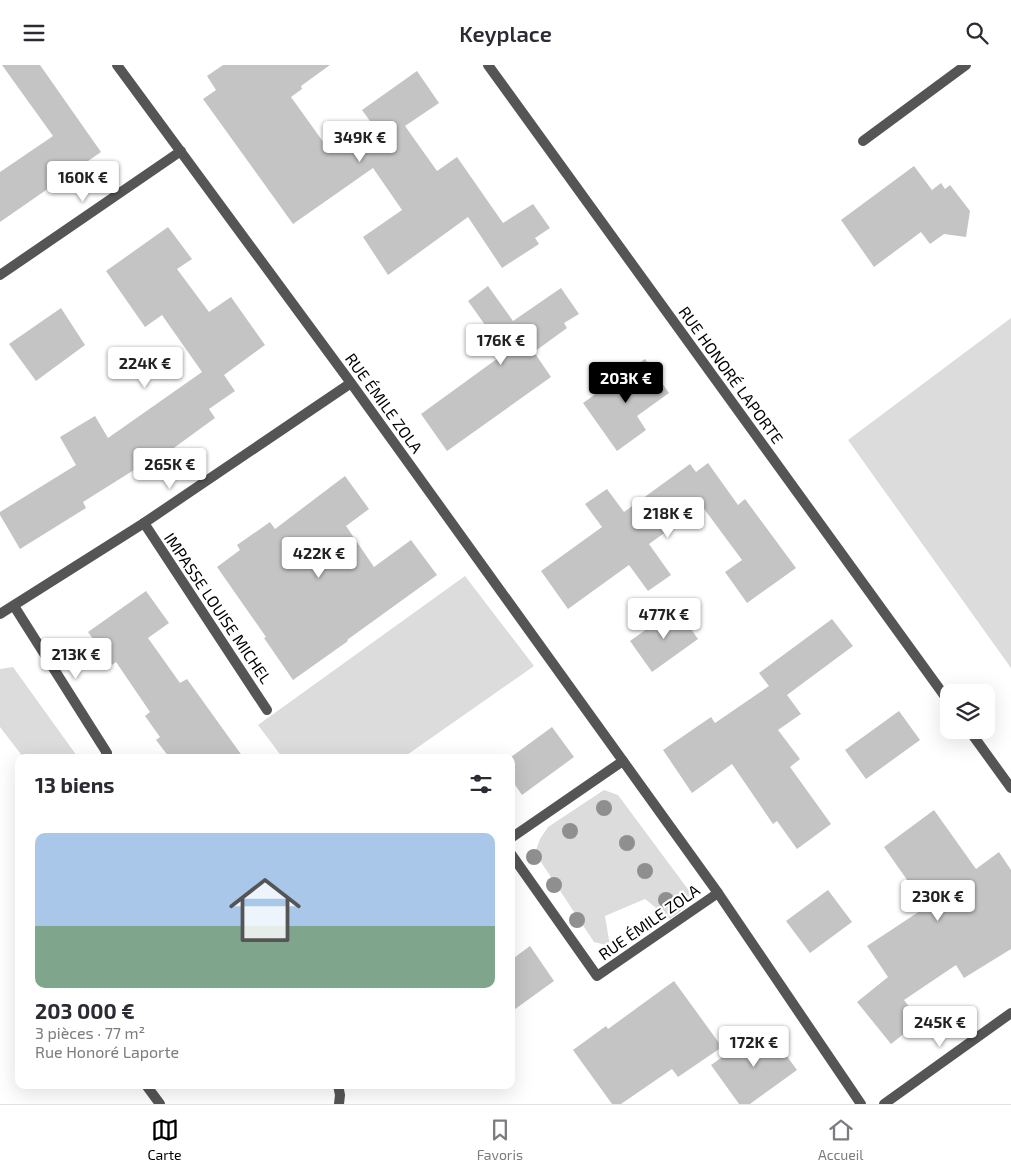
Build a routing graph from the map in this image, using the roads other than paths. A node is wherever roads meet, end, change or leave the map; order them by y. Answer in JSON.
{"nodes":[{"id":1,"x":117,"y":65,"type":"edge"},
{"id":2,"x":488,"y":65,"type":"edge"},
{"id":3,"x":966,"y":65,"type":"edge"},
{"id":4,"x":863,"y":141,"type":"dead end"},
{"id":5,"x":181,"y":151,"type":"junction"},
{"id":6,"x":0,"y":275,"type":"edge"},
{"id":7,"x":351,"y":383,"type":"junction"},
{"id":8,"x":144,"y":523,"type":"junction"},
{"id":9,"x":14,"y":606,"type":"junction"},
{"id":10,"x":0,"y":614,"type":"edge"},
{"id":11,"x":940,"y":690,"type":"edge"},
{"id":12,"x":268,"y":710,"type":"dead end"},
{"id":13,"x":976,"y":739,"type":"edge"},
{"id":14,"x":107,"y":754,"type":"edge"},
{"id":15,"x":623,"y":761,"type":"junction"},
{"id":16,"x":1011,"y":788,"type":"edge"},
{"id":17,"x":515,"y":834,"type":"edge"},
{"id":18,"x":515,"y":860,"type":"edge"},
{"id":19,"x":718,"y":893,"type":"junction"},
{"id":20,"x":1011,"y":1013,"type":"edge"},
{"id":21,"x":149,"y":1089,"type":"edge"},
{"id":22,"x":339,"y":1089,"type":"edge"},
{"id":23,"x":160,"y":1104,"type":"edge"},
{"id":24,"x":339,"y":1104,"type":"edge"},
{"id":25,"x":861,"y":1104,"type":"edge"},
{"id":26,"x":884,"y":1104,"type":"edge"}],
"edges":[{"from":1,"to":5,"type":"street","name":"RUE ÉMILE ZOLA"},
{"from":2,"to":11,"type":"street","name":"RUE HONORÉ LAPORTE"},
{"from":3,"to":4,"type":"street"},
{"from":5,"to":6,"type":"street"},
{"from":5,"to":7,"type":"street","name":"RUE ÉMILE ZOLA"},
{"from":7,"to":8,"type":"street"},
{"from":7,"to":15,"type":"street","name":"RUE ÉMILE ZOLA"},
{"from":8,"to":9,"type":"street"},
{"from":8,"to":12,"type":"street","name":"IMPASSE LOUISE MICHEL"},
{"from":9,"to":10,"type":"street"},
{"from":9,"to":14,"type":"street"},
{"from":13,"to":16,"type":"street"},
{"from":15,"to":17,"type":"street"},
{"from":15,"to":19,"type":"street","name":"RUE ÉMILE ZOLA"},
{"from":18,"to":19,"type":"street","name":"RUE ÉMILE ZOLA"},
{"from":19,"to":25,"type":"street","name":"RUE ÉMILE ZOLA"},
{"from":20,"to":26,"type":"street"},
{"from":21,"to":23,"type":"street"},
{"from":22,"to":24,"type":"street"}]}
